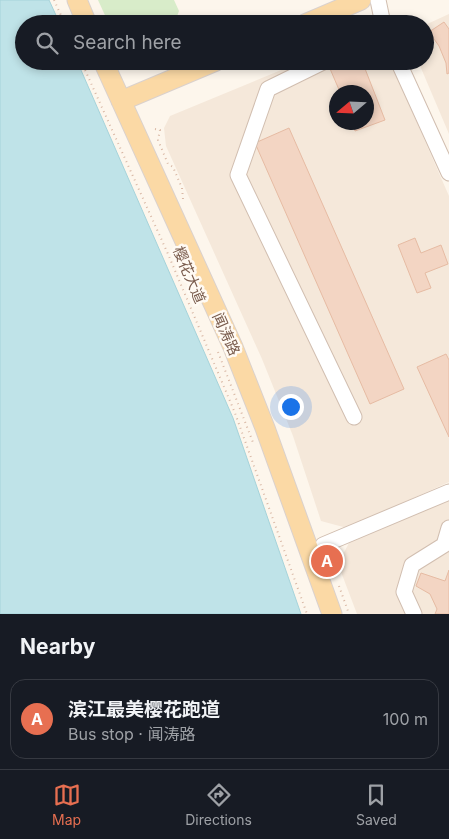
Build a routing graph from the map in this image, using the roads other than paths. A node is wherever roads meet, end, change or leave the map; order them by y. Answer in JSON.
{"nodes":[{"id":1,"x":77,"y":0,"type":"edge"},
{"id":2,"x":361,"y":0,"type":"edge"},
{"id":3,"x":378,"y":0,"type":"edge"},
{"id":4,"x":83,"y":15,"type":"edge"},
{"id":5,"x":326,"y":15,"type":"edge"},
{"id":6,"x":381,"y":15,"type":"edge"},
{"id":7,"x":107,"y":70,"type":"edge"},
{"id":8,"x":194,"y":70,"type":"edge"},
{"id":9,"x":306,"y":70,"type":"edge"},
{"id":10,"x":402,"y":70,"type":"edge"},
{"id":11,"x":120,"y":101,"type":"junction"},
{"id":12,"x":449,"y":173,"type":"edge"},
{"id":13,"x":354,"y":417,"type":"dead end"},
{"id":14,"x":447,"y":494,"type":"edge"},
{"id":15,"x":449,"y":528,"type":"edge"},
{"id":16,"x":324,"y":545,"type":"dead end"},
{"id":17,"x":332,"y":614,"type":"edge"},
{"id":18,"x":414,"y":614,"type":"edge"}],
"edges":[{"from":1,"to":4,"type":"main road"},
{"from":2,"to":5,"type":"main road"},
{"from":3,"to":6,"type":"street"},
{"from":7,"to":11,"type":"main road","name":"闻涛路"},
{"from":8,"to":11,"type":"main road"},
{"from":9,"to":13,"type":"street"},
{"from":10,"to":12,"type":"street"},
{"from":11,"to":17,"type":"main road","name":"闻涛路"},
{"from":14,"to":16,"type":"street"},
{"from":15,"to":18,"type":"street"}]}
